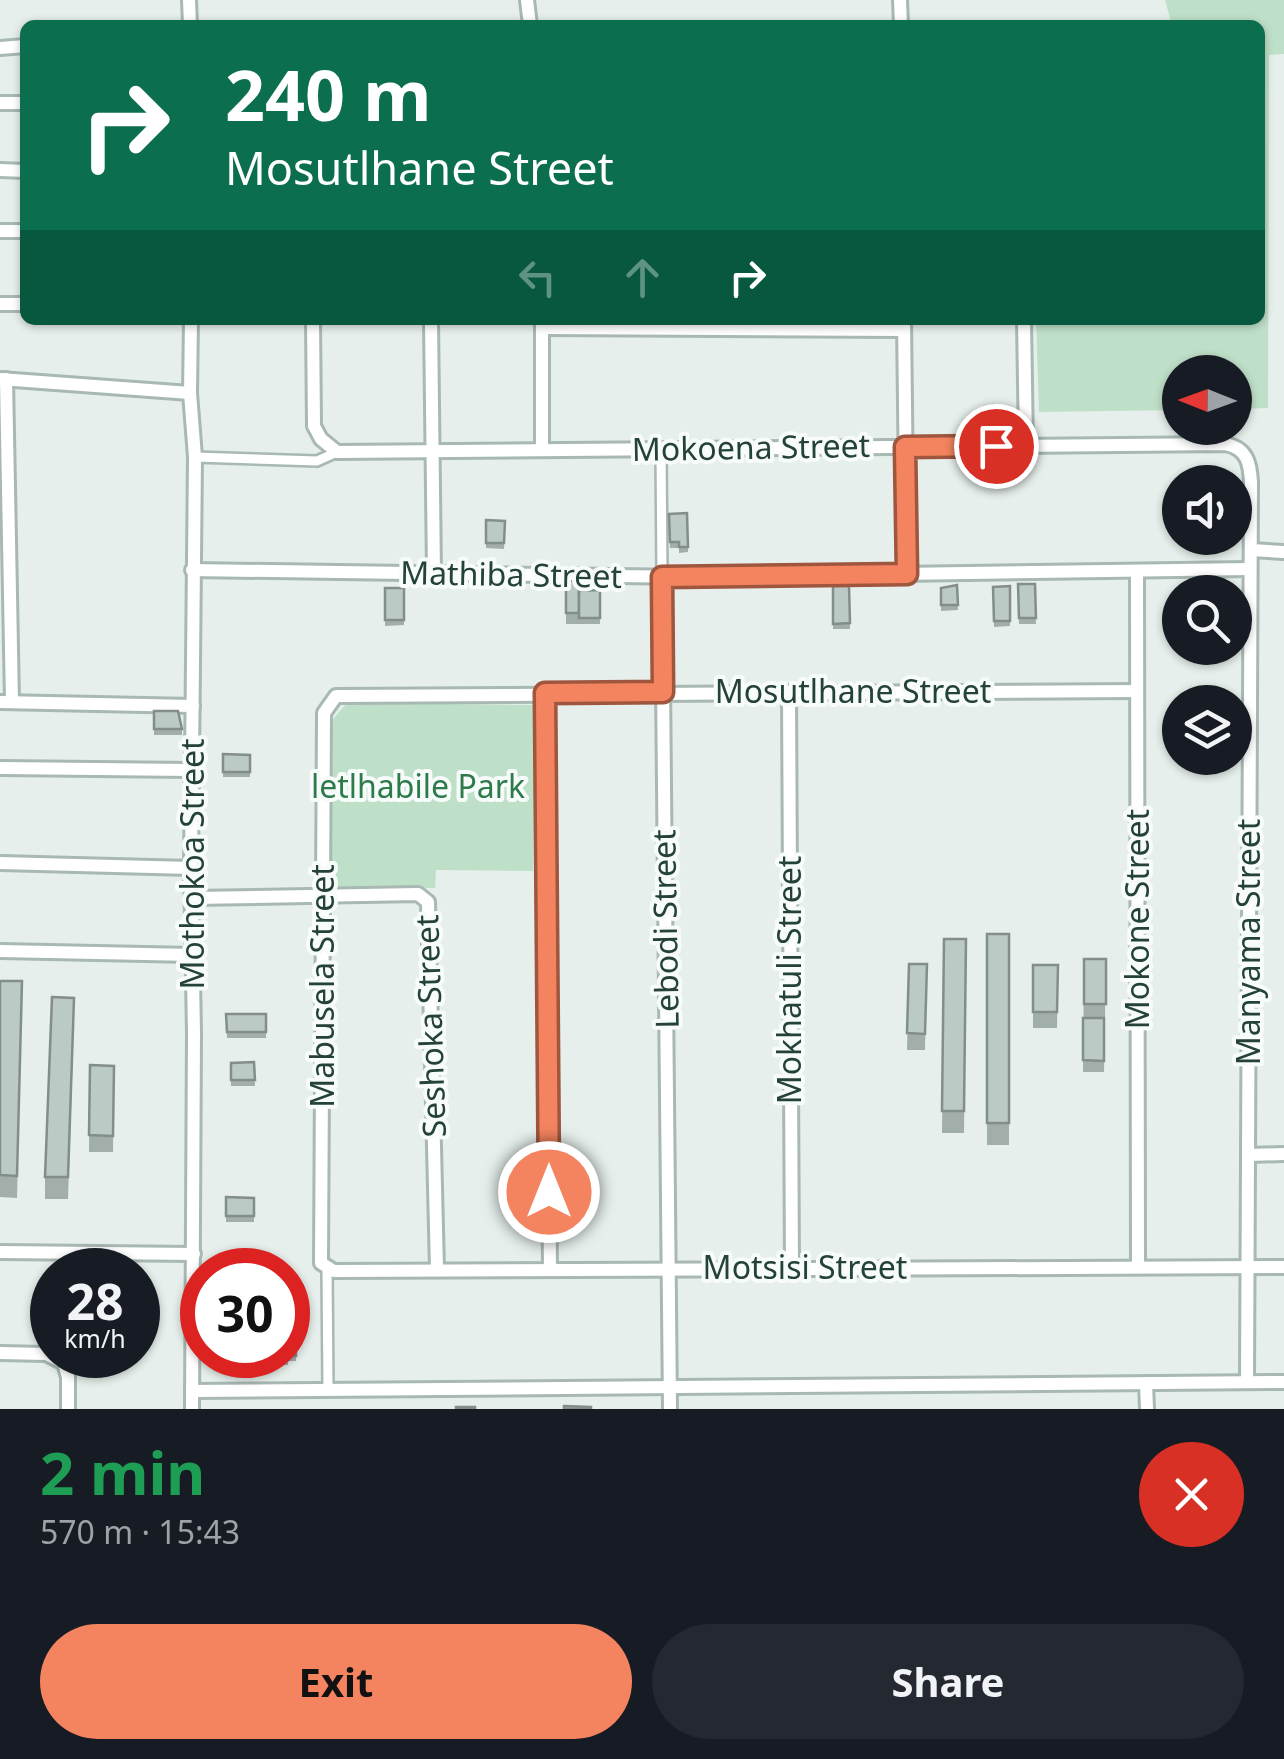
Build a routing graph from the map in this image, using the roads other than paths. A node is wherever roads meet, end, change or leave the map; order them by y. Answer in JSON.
{"nodes":[{"id":1,"x":191,"y":325,"type":"edge"},
{"id":2,"x":313,"y":325,"type":"edge"},
{"id":3,"x":431,"y":325,"type":"edge"},
{"id":4,"x":542,"y":325,"type":"edge"},
{"id":5,"x":904,"y":325,"type":"edge"},
{"id":6,"x":1024,"y":325,"type":"edge"},
{"id":7,"x":3,"y":379,"type":"edge"},
{"id":8,"x":190,"y":394,"type":"junction"},
{"id":9,"x":1162,"y":445,"type":"edge"},
{"id":10,"x":1230,"y":445,"type":"edge"},
{"id":11,"x":1026,"y":446,"type":"junction"},
{"id":12,"x":905,"y":447,"type":"junction"},
{"id":13,"x":661,"y":449,"type":"junction"},
{"id":14,"x":542,"y":450,"type":"junction"},
{"id":15,"x":432,"y":451,"type":"junction"},
{"id":16,"x":337,"y":452,"type":"junction"},
{"id":17,"x":195,"y":457,"type":"junction"},
{"id":18,"x":1249,"y":465,"type":"edge"},
{"id":19,"x":5,"y":540,"type":"edge"},
{"id":20,"x":1252,"y":550,"type":"edge"},
{"id":21,"x":1284,"y":552,"type":"edge"},
{"id":22,"x":1250,"y":555,"type":"edge"},
{"id":23,"x":1250,"y":569,"type":"junction"},
{"id":24,"x":192,"y":570,"type":"junction"},
{"id":25,"x":1138,"y":570,"type":"junction"},
{"id":26,"x":434,"y":574,"type":"junction"},
{"id":27,"x":907,"y":574,"type":"junction"},
{"id":28,"x":662,"y":577,"type":"junction"},
{"id":29,"x":6,"y":641,"type":"edge"},
{"id":30,"x":1138,"y":691,"type":"junction"},
{"id":31,"x":663,"y":692,"type":"junction"},
{"id":32,"x":789,"y":692,"type":"junction"},
{"id":33,"x":545,"y":693,"type":"junction"},
{"id":34,"x":330,"y":701,"type":"joint"},
{"id":35,"x":6,"y":702,"type":"edge"},
{"id":36,"x":193,"y":706,"type":"junction"},
{"id":37,"x":0,"y":768,"type":"edge"},
{"id":38,"x":191,"y":770,"type":"junction"},
{"id":39,"x":0,"y":864,"type":"edge"},
{"id":40,"x":191,"y":868,"type":"junction"},
{"id":41,"x":192,"y":898,"type":"junction"},
{"id":42,"x":324,"y":898,"type":"junction"},
{"id":43,"x":0,"y":951,"type":"edge"},
{"id":44,"x":193,"y":955,"type":"junction"},
{"id":45,"x":1284,"y":1154,"type":"edge"},
{"id":46,"x":1248,"y":1155,"type":"junction"},
{"id":47,"x":194,"y":1248,"type":"edge"},
{"id":48,"x":0,"y":1252,"type":"edge"},
{"id":49,"x":180,"y":1254,"type":"edge"},
{"id":50,"x":1138,"y":1267,"type":"junction"},
{"id":51,"x":1248,"y":1267,"type":"junction"},
{"id":52,"x":1284,"y":1267,"type":"edge"},
{"id":53,"x":792,"y":1268,"type":"junction"},
{"id":54,"x":327,"y":1269,"type":"junction"},
{"id":55,"x":436,"y":1269,"type":"junction"},
{"id":56,"x":550,"y":1269,"type":"junction"},
{"id":57,"x":669,"y":1269,"type":"junction"},
{"id":58,"x":0,"y":1352,"type":"edge"},
{"id":59,"x":192,"y":1378,"type":"edge"},
{"id":60,"x":1247,"y":1382,"type":"junction"},
{"id":61,"x":1284,"y":1382,"type":"edge"},
{"id":62,"x":1146,"y":1383,"type":"junction"},
{"id":63,"x":670,"y":1387,"type":"junction"},
{"id":64,"x":328,"y":1390,"type":"junction"},
{"id":65,"x":192,"y":1392,"type":"junction"},
{"id":66,"x":68,"y":1409,"type":"edge"},
{"id":67,"x":192,"y":1409,"type":"edge"},
{"id":68,"x":670,"y":1409,"type":"edge"},
{"id":69,"x":1147,"y":1409,"type":"edge"}],
"edges":[{"from":1,"to":8,"type":"street","name":"Mothokoa Street"},
{"from":2,"to":16,"type":"street"},
{"from":3,"to":15,"type":"street"},
{"from":4,"to":14,"type":"street"},
{"from":5,"to":12,"type":"street"},
{"from":6,"to":11,"type":"street"},
{"from":7,"to":8,"type":"street"},
{"from":7,"to":19,"type":"street"},
{"from":8,"to":17,"type":"street","name":"Mothokoa Street"},
{"from":9,"to":11,"type":"street","name":"Mokoena Street"},
{"from":10,"to":18,"type":"street","name":"Manyama Street"},
{"from":11,"to":12,"type":"street","name":"Mokoena Street"},
{"from":12,"to":13,"type":"street","name":"Mokoena Street"},
{"from":12,"to":27,"type":"street"},
{"from":13,"to":14,"type":"street","name":"Mokoena Street"},
{"from":13,"to":28,"type":"street","name":"Lebodi Street"},
{"from":14,"to":15,"type":"street","name":"Mokoena Street"},
{"from":15,"to":16,"type":"street","name":"Mokoena Street"},
{"from":15,"to":26,"type":"street"},
{"from":16,"to":17,"type":"street"},
{"from":17,"to":24,"type":"street","name":"Mothokoa Street"},
{"from":19,"to":29,"type":"street"},
{"from":20,"to":21,"type":"street"},
{"from":22,"to":23,"type":"street","name":"Manyama Street"},
{"from":23,"to":25,"type":"street","name":"Mathiba Street"},
{"from":23,"to":46,"type":"street","name":"Manyama Street"},
{"from":24,"to":26,"type":"street","name":"Mathiba Street"},
{"from":24,"to":36,"type":"street","name":"Mothokoa Street"},
{"from":25,"to":27,"type":"street","name":"Mathiba Street"},
{"from":25,"to":30,"type":"street","name":"Mokone Street"},
{"from":26,"to":28,"type":"street","name":"Mathiba Street"},
{"from":27,"to":28,"type":"street","name":"Mathiba Street"},
{"from":28,"to":31,"type":"street","name":"Lebodi Street"},
{"from":29,"to":35,"type":"street"},
{"from":30,"to":32,"type":"street","name":"Mosutlhane Street"},
{"from":30,"to":50,"type":"street","name":"Mokone Street"},
{"from":31,"to":32,"type":"street","name":"Mosutlhane Street"},
{"from":31,"to":33,"type":"street","name":"Mosutlhane Street"},
{"from":31,"to":57,"type":"street","name":"Lebodi Street"},
{"from":32,"to":53,"type":"street","name":"Mokhatuli Street"},
{"from":33,"to":34,"type":"street","name":"Mosutlhane Street"},
{"from":33,"to":56,"type":"street"},
{"from":34,"to":42,"type":"street","name":"Mabusela Street"},
{"from":35,"to":36,"type":"street"},
{"from":36,"to":38,"type":"street","name":"Mothokoa Street"},
{"from":37,"to":38,"type":"street"},
{"from":38,"to":40,"type":"street","name":"Mothokoa Street"},
{"from":39,"to":40,"type":"street"},
{"from":40,"to":41,"type":"street","name":"Mothokoa Street"},
{"from":41,"to":42,"type":"street","name":"Seshoka Street"},
{"from":41,"to":44,"type":"street","name":"Mothokoa Street"},
{"from":42,"to":54,"type":"street","name":"Mabusela Street"},
{"from":42,"to":55,"type":"street","name":"Seshoka Street"},
{"from":43,"to":44,"type":"street"},
{"from":44,"to":47,"type":"street","name":"Mothokoa Street"},
{"from":45,"to":46,"type":"street"},
{"from":46,"to":51,"type":"street","name":"Manyama Street"},
{"from":48,"to":49,"type":"street"},
{"from":50,"to":51,"type":"street","name":"Motsisi Street"},
{"from":50,"to":53,"type":"street","name":"Motsisi Street"},
{"from":51,"to":52,"type":"street","name":"Motsisi Street"},
{"from":51,"to":60,"type":"street","name":"Manyama Street"},
{"from":53,"to":57,"type":"street","name":"Motsisi Street"},
{"from":54,"to":55,"type":"street","name":"Motsisi Street"},
{"from":54,"to":64,"type":"street"},
{"from":55,"to":56,"type":"street","name":"Motsisi Street"},
{"from":56,"to":57,"type":"street","name":"Motsisi Street"},
{"from":57,"to":63,"type":"street","name":"Lebodi Street"},
{"from":58,"to":66,"type":"street"},
{"from":59,"to":65,"type":"street","name":"Mothokoa Street"},
{"from":60,"to":61,"type":"street"},
{"from":60,"to":62,"type":"street"},
{"from":62,"to":63,"type":"street"},
{"from":62,"to":69,"type":"street"},
{"from":63,"to":64,"type":"street"},
{"from":63,"to":68,"type":"street","name":"Lebodi Street"},
{"from":64,"to":65,"type":"street"},
{"from":65,"to":67,"type":"street","name":"Mothokoa Street"}]}
